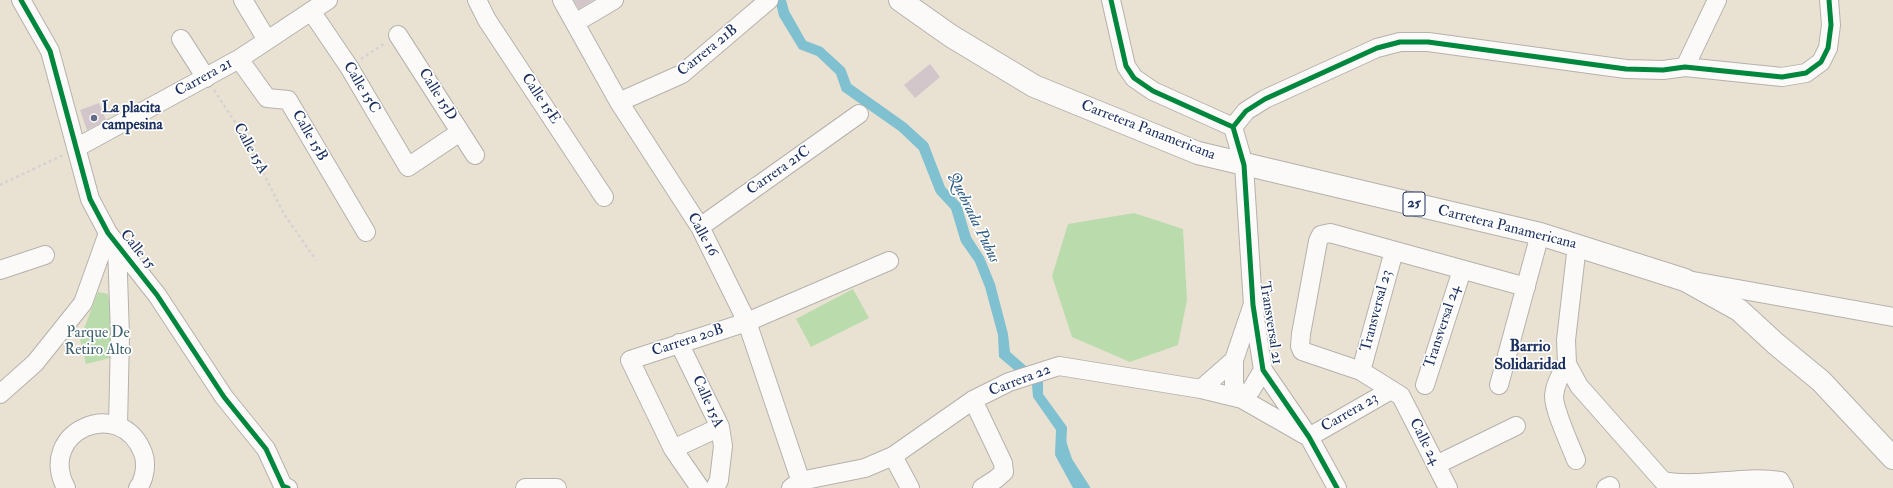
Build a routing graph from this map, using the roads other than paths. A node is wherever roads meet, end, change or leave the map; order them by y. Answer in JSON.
{"nodes":[{"id":1,"x":21,"y":0,"type":"edge"},
{"id":2,"x":243,"y":0,"type":"edge"},
{"id":3,"x":328,"y":0,"type":"edge"},
{"id":4,"x":477,"y":0,"type":"edge"},
{"id":5,"x":562,"y":0,"type":"edge"},
{"id":6,"x":614,"y":0,"type":"edge"},
{"id":7,"x":769,"y":0,"type":"edge"},
{"id":8,"x":900,"y":0,"type":"edge"},
{"id":9,"x":1111,"y":0,"type":"edge"},
{"id":10,"x":1717,"y":0,"type":"edge"},
{"id":11,"x":1829,"y":0,"type":"edge"},
{"id":12,"x":311,"y":11,"type":"junction"},
{"id":13,"x":575,"y":23,"type":"junction"},
{"id":14,"x":398,"y":34,"type":"road end"},
{"id":15,"x":180,"y":39,"type":"dead end"},
{"id":16,"x":267,"y":40,"type":"junction"},
{"id":17,"x":239,"y":59,"type":"junction"},
{"id":18,"x":1685,"y":67,"type":"junction"},
{"id":19,"x":206,"y":78,"type":"junction"},
{"id":20,"x":619,"y":102,"type":"junction"},
{"id":21,"x":859,"y":114,"type":"dead end"},
{"id":22,"x":1233,"y":127,"type":"junction"},
{"id":23,"x":460,"y":132,"type":"junction"},
{"id":24,"x":76,"y":148,"type":"junction"},
{"id":25,"x":475,"y":155,"type":"dead end"},
{"id":26,"x":1244,"y":165,"type":"junction"},
{"id":27,"x":604,"y":197,"type":"dead end"},
{"id":28,"x":700,"y":227,"type":"junction"},
{"id":29,"x":366,"y":232,"type":"dead end"},
{"id":30,"x":1540,"y":234,"type":"junction"},
{"id":31,"x":113,"y":239,"type":"junction"},
{"id":32,"x":1577,"y":245,"type":"junction"},
{"id":33,"x":1394,"y":250,"type":"junction"},
{"id":34,"x":45,"y":255,"type":"dead end"},
{"id":35,"x":889,"y":261,"type":"dead end"},
{"id":36,"x":0,"y":270,"type":"edge"},
{"id":37,"x":1462,"y":270,"type":"junction"},
{"id":38,"x":1685,"y":280,"type":"junction"},
{"id":39,"x":1526,"y":287,"type":"junction"},
{"id":40,"x":1253,"y":305,"type":"junction"},
{"id":41,"x":1893,"y":317,"type":"edge"},
{"id":42,"x":747,"y":322,"type":"junction"},
{"id":43,"x":679,"y":343,"type":"junction"},
{"id":44,"x":1234,"y":360,"type":"junction"},
{"id":45,"x":1567,"y":364,"type":"junction"},
{"id":46,"x":1263,"y":370,"type":"junction"},
{"id":47,"x":1361,"y":371,"type":"junction"},
{"id":48,"x":1425,"y":385,"type":"dead end"},
{"id":49,"x":1499,"y":385,"type":"dead end"},
{"id":50,"x":1201,"y":389,"type":"junction"},
{"id":51,"x":1396,"y":393,"type":"junction"},
{"id":52,"x":0,"y":394,"type":"edge"},
{"id":53,"x":1242,"y":399,"type":"junction"},
{"id":54,"x":973,"y":400,"type":"junction"},
{"id":55,"x":118,"y":426,"type":"junction"},
{"id":56,"x":1516,"y":426,"type":"dead end"},
{"id":57,"x":720,"y":427,"type":"junction"},
{"id":58,"x":1309,"y":437,"type":"junction"},
{"id":59,"x":673,"y":449,"type":"junction"},
{"id":60,"x":893,"y":456,"type":"junction"},
{"id":61,"x":1893,"y":458,"type":"edge"},
{"id":62,"x":1576,"y":460,"type":"dead end"},
{"id":63,"x":1436,"y":465,"type":"junction"},
{"id":64,"x":1782,"y":484,"type":"edge"},
{"id":65,"x":798,"y":486,"type":"edge"},
{"id":66,"x":284,"y":487,"type":"edge"},
{"id":67,"x":66,"y":488,"type":"edge"},
{"id":68,"x":138,"y":488,"type":"edge"},
{"id":69,"x":525,"y":488,"type":"edge"},
{"id":70,"x":557,"y":488,"type":"edge"},
{"id":71,"x":700,"y":488,"type":"edge"},
{"id":72,"x":715,"y":488,"type":"edge"},
{"id":73,"x":910,"y":488,"type":"edge"},
{"id":74,"x":982,"y":488,"type":"edge"},
{"id":75,"x":1337,"y":488,"type":"edge"},
{"id":76,"x":1448,"y":488,"type":"edge"}],
"edges":[{"from":1,"to":24,"type":"street","name":"Calle 15"},
{"from":2,"to":16,"type":"street"},
{"from":3,"to":12,"type":"street","name":"Carrera 21"},
{"from":4,"to":27,"type":"street","name":"Calle 15E"},
{"from":5,"to":13,"type":"street","name":"Calle 16"},
{"from":6,"to":13,"type":"street"},
{"from":7,"to":20,"type":"street","name":"Carrera 21B"},
{"from":8,"to":26,"type":"highway","name":"Carretera Panamericana","number":"25"},
{"from":9,"to":22,"type":"street"},
{"from":10,"to":18,"type":"street"},
{"from":11,"to":18,"type":"street"},
{"from":12,"to":16,"type":"street","name":"Carrera 21"},
{"from":12,"to":23,"type":"street","name":"Calle 15C"},
{"from":13,"to":20,"type":"street","name":"Calle 16"},
{"from":14,"to":23,"type":"street","name":"Calle 15D"},
{"from":15,"to":19,"type":"street"},
{"from":16,"to":17,"type":"street","name":"Carrera 21"},
{"from":17,"to":19,"type":"street","name":"Carrera 21"},
{"from":17,"to":29,"type":"street","name":"Calle 15B"},
{"from":18,"to":22,"type":"street"},
{"from":19,"to":24,"type":"street","name":"Carrera 21"},
{"from":20,"to":28,"type":"street","name":"Calle 16"},
{"from":21,"to":28,"type":"street","name":"Carrera 21C"},
{"from":22,"to":26,"type":"street","name":"Transversal 21"},
{"from":23,"to":25,"type":"street","name":"Calle 15D"},
{"from":24,"to":31,"type":"street","name":"Calle 15"},
{"from":26,"to":30,"type":"highway","name":"Carretera Panamericana","number":"25"},
{"from":26,"to":40,"type":"street","name":"Transversal 21"},
{"from":28,"to":42,"type":"street","name":"Calle 16"},
{"from":30,"to":32,"type":"highway","name":"Carretera Panamericana","number":"25"},
{"from":30,"to":39,"type":"street"},
{"from":31,"to":52,"type":"street"},
{"from":31,"to":55,"type":"street"},
{"from":31,"to":66,"type":"street","name":"Calle 15"},
{"from":32,"to":38,"type":"highway","name":"Carretera Panamericana","number":"25"},
{"from":32,"to":45,"type":"street"},
{"from":33,"to":37,"type":"street"},
{"from":33,"to":47,"type":"street","name":"Transversal 23"},
{"from":33,"to":47,"type":"street"},
{"from":34,"to":36,"type":"street"},
{"from":35,"to":42,"type":"street","name":"Carrera 20B"},
{"from":37,"to":39,"type":"street"},
{"from":37,"to":48,"type":"street","name":"Transversal 24"},
{"from":38,"to":41,"type":"street"},
{"from":38,"to":61,"type":"highway","name":"Carretera Panamericana","number":"25"},
{"from":39,"to":49,"type":"street"},
{"from":40,"to":44,"type":"street","name":"Transversal 21"},
{"from":40,"to":46,"type":"street","name":"Transversal 21"},
{"from":42,"to":43,"type":"street","name":"Carrera 20B"},
{"from":42,"to":65,"type":"street","name":"Calle 16"},
{"from":43,"to":57,"type":"street","name":"Calle 15A"},
{"from":43,"to":59,"type":"street","name":"Carrera 20B"},
{"from":44,"to":50,"type":"street"},
{"from":44,"to":53,"type":"street","name":"Transversal 21"},
{"from":45,"to":62,"type":"street"},
{"from":45,"to":64,"type":"street"},
{"from":46,"to":53,"type":"street","name":"Transversal 21"},
{"from":46,"to":58,"type":"street","name":"Transversal 21"},
{"from":47,"to":51,"type":"street"},
{"from":50,"to":53,"type":"street","name":"Carrera 22"},
{"from":50,"to":54,"type":"street","name":"Carrera 22"},
{"from":51,"to":58,"type":"street","name":"Carrera 23"},
{"from":51,"to":63,"type":"street","name":"Calle 24"},
{"from":53,"to":58,"type":"street","name":"Carrera 22"},
{"from":54,"to":60,"type":"street","name":"Carrera 22"},
{"from":54,"to":74,"type":"street"},
{"from":55,"to":67,"type":"street"},
{"from":55,"to":68,"type":"street"},
{"from":56,"to":63,"type":"street"},
{"from":57,"to":59,"type":"street"},
{"from":57,"to":72,"type":"street","name":"Calle 15A"},
{"from":58,"to":75,"type":"street","name":"Transversal 21"},
{"from":59,"to":71,"type":"street"},
{"from":60,"to":65,"type":"street","name":"Carrera 22"},
{"from":60,"to":73,"type":"street"},
{"from":63,"to":76,"type":"street","name":"Calle 24"},
{"from":69,"to":70,"type":"street"}]}
